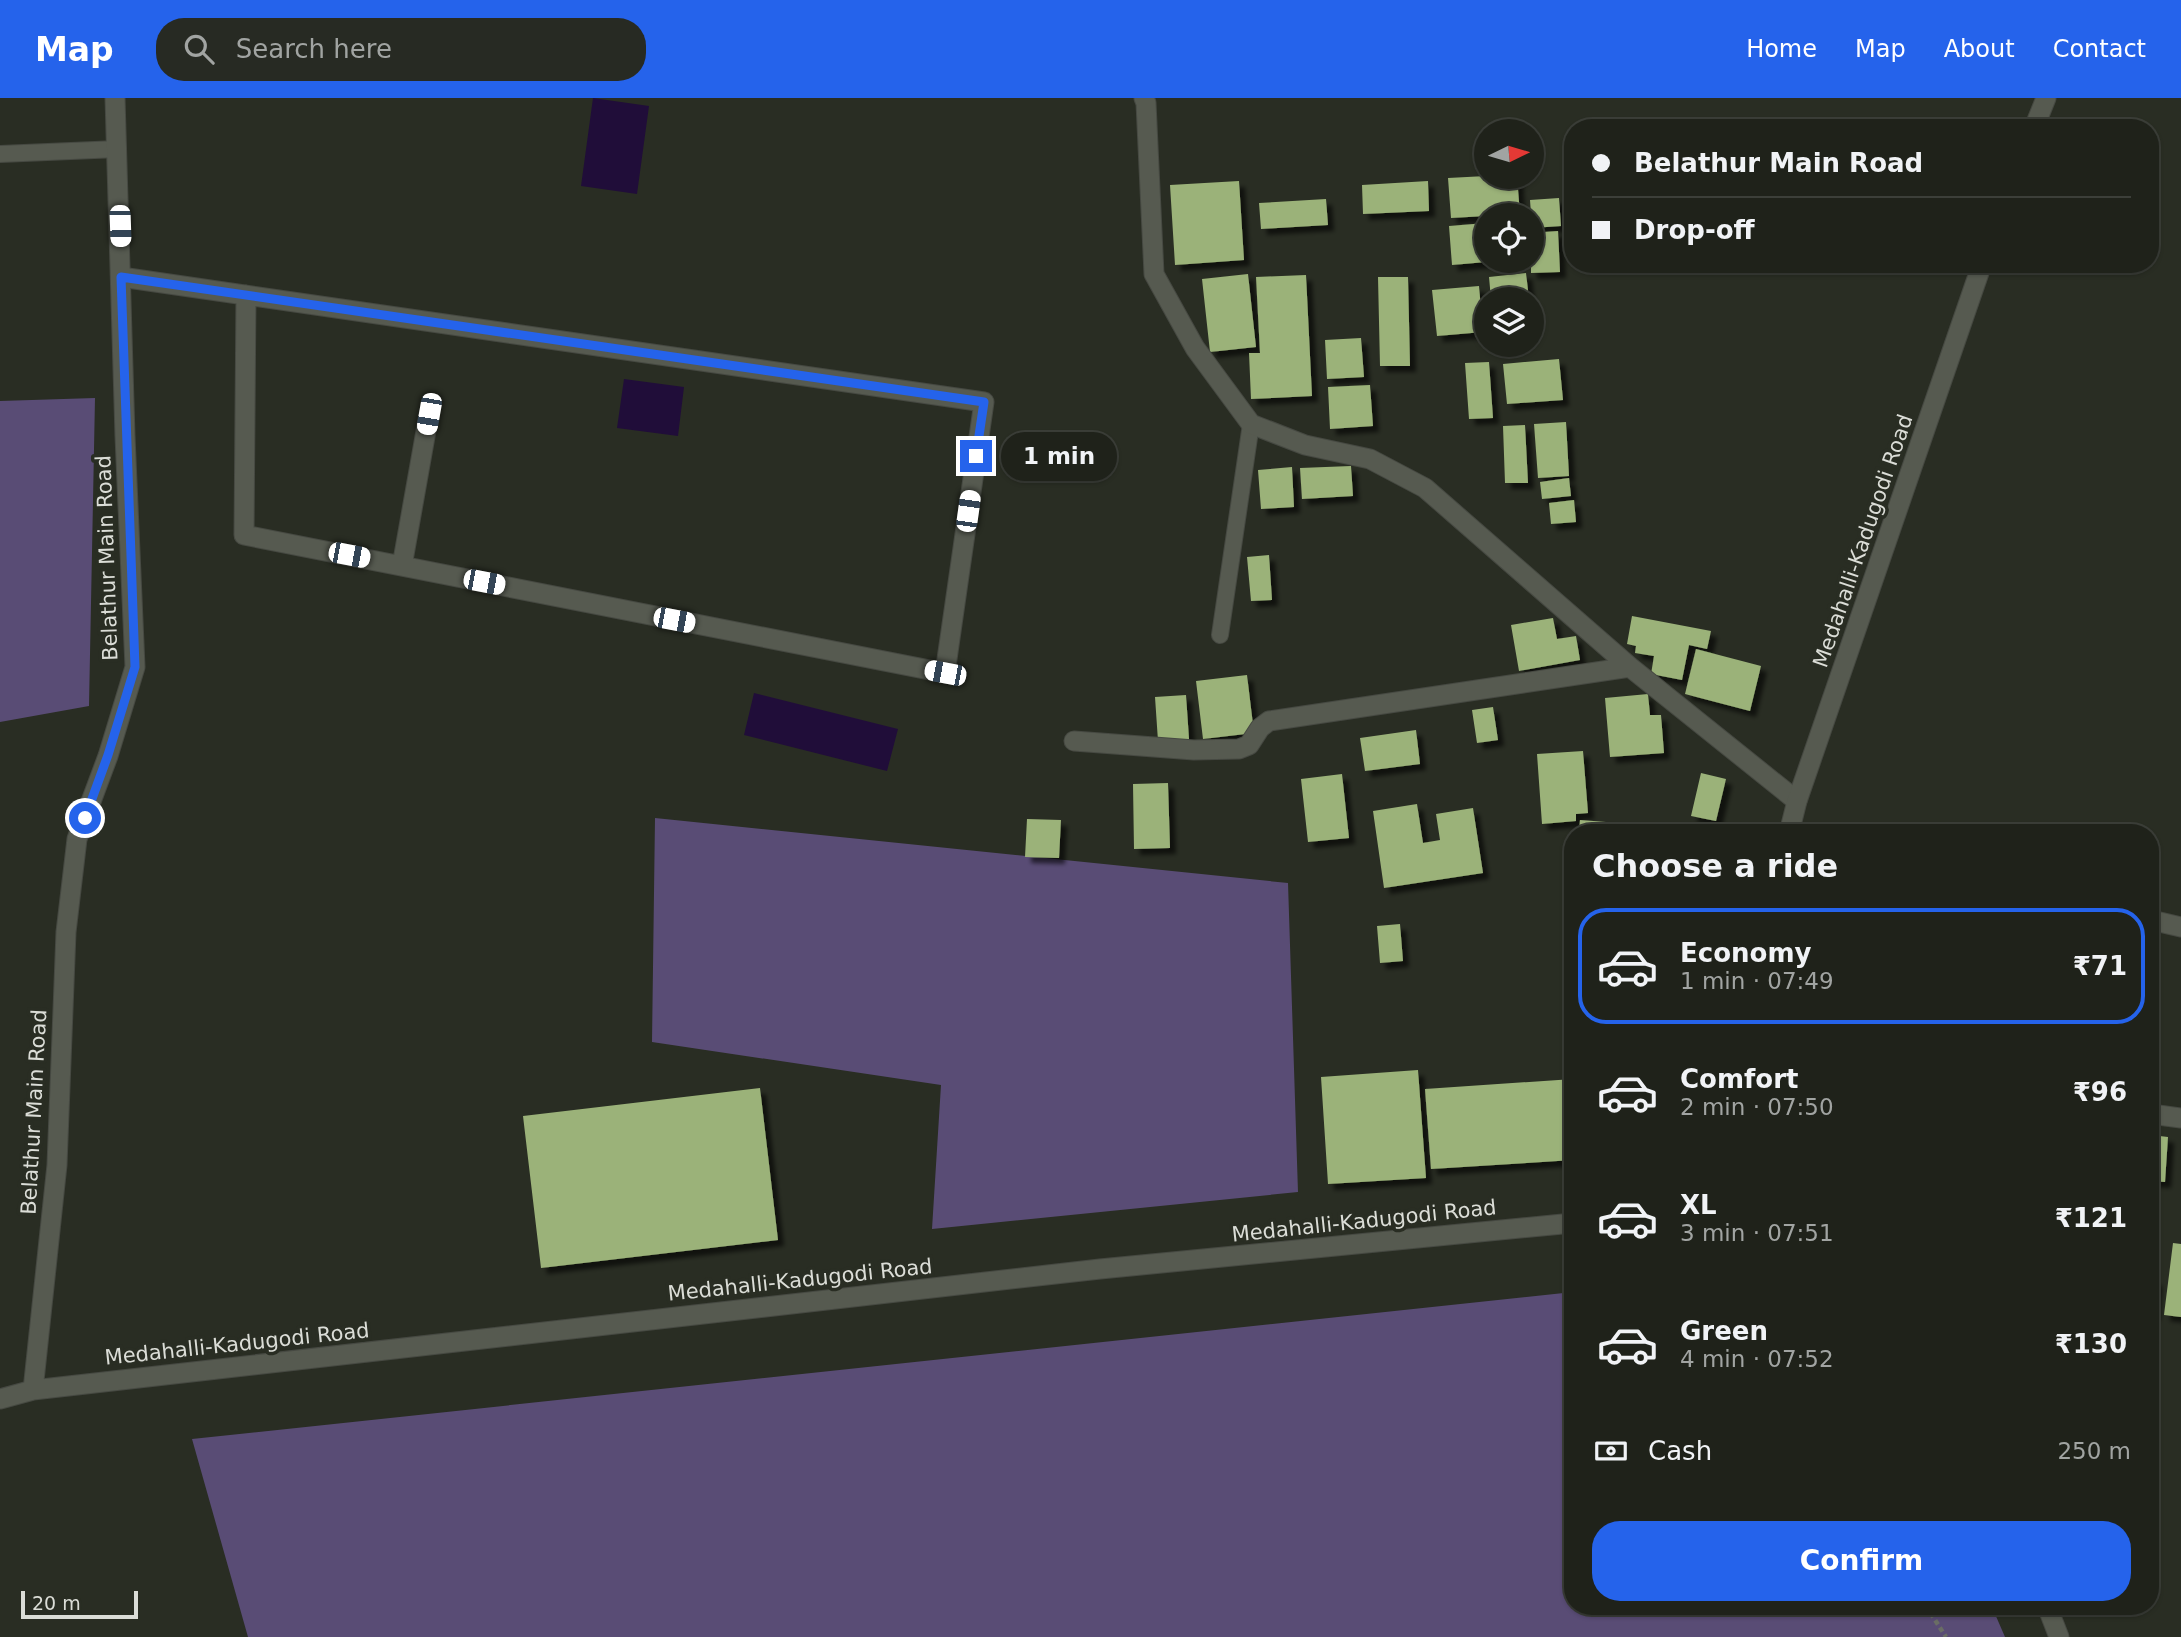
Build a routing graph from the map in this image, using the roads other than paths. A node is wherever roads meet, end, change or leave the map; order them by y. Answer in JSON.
{"nodes":[{"id":1,"x":115,"y":98,"type":"edge"},
{"id":2,"x":1144,"y":98,"type":"edge"},
{"id":3,"x":2046,"y":98,"type":"edge"},
{"id":4,"x":2038,"y":119,"type":"edge"},
{"id":5,"x":118,"y":149,"type":"junction"},
{"id":6,"x":0,"y":154,"type":"edge"},
{"id":7,"x":1979,"y":273,"type":"edge"},
{"id":8,"x":121,"y":277,"type":"junction"},
{"id":9,"x":246,"y":295,"type":"junction"},
{"id":10,"x":429,"y":414,"type":"dead end"},
{"id":11,"x":1251,"y":424,"type":"junction"},
{"id":12,"x":402,"y":566,"type":"junction"},
{"id":13,"x":1220,"y":635,"type":"dead end"},
{"id":14,"x":1630,"y":667,"type":"junction"},
{"id":15,"x":1074,"y":741,"type":"dead end"},
{"id":16,"x":1797,"y":801,"type":"junction"},
{"id":17,"x":1791,"y":824,"type":"edge"},
{"id":18,"x":2159,"y":922,"type":"edge"},
{"id":19,"x":2181,"y":927,"type":"edge"},
{"id":20,"x":2159,"y":1115,"type":"edge"},
{"id":21,"x":2181,"y":1118,"type":"edge"},
{"id":22,"x":1564,"y":1224,"type":"edge"},
{"id":23,"x":33,"y":1390,"type":"junction"},
{"id":24,"x":0,"y":1399,"type":"edge"},
{"id":25,"x":2050,"y":1615,"type":"edge"},
{"id":26,"x":2059,"y":1637,"type":"edge"}],
"edges":[{"from":1,"to":5,"type":"street","name":"Belathur Main Road"},
{"from":2,"to":11,"type":"street"},
{"from":3,"to":4,"type":"street"},
{"from":5,"to":6,"type":"lane"},
{"from":5,"to":8,"type":"street","name":"Belathur Main Road"},
{"from":7,"to":16,"type":"street","name":"Medahalli-Kadugodi Road"},
{"from":8,"to":9,"type":"street"},
{"from":8,"to":23,"type":"street","name":"Belathur Main Road"},
{"from":9,"to":12,"type":"street"},
{"from":9,"to":12,"type":"street"},
{"from":10,"to":12,"type":"street"},
{"from":11,"to":13,"type":"lane"},
{"from":11,"to":14,"type":"street"},
{"from":14,"to":15,"type":"street"},
{"from":14,"to":16,"type":"street"},
{"from":16,"to":17,"type":"street","name":"Medahalli-Kadugodi Road"},
{"from":18,"to":19,"type":"street"},
{"from":20,"to":21,"type":"street"},
{"from":22,"to":23,"type":"street","name":"Medahalli-Kadugodi Road"},
{"from":23,"to":24,"type":"street"},
{"from":25,"to":26,"type":"street"}]}
